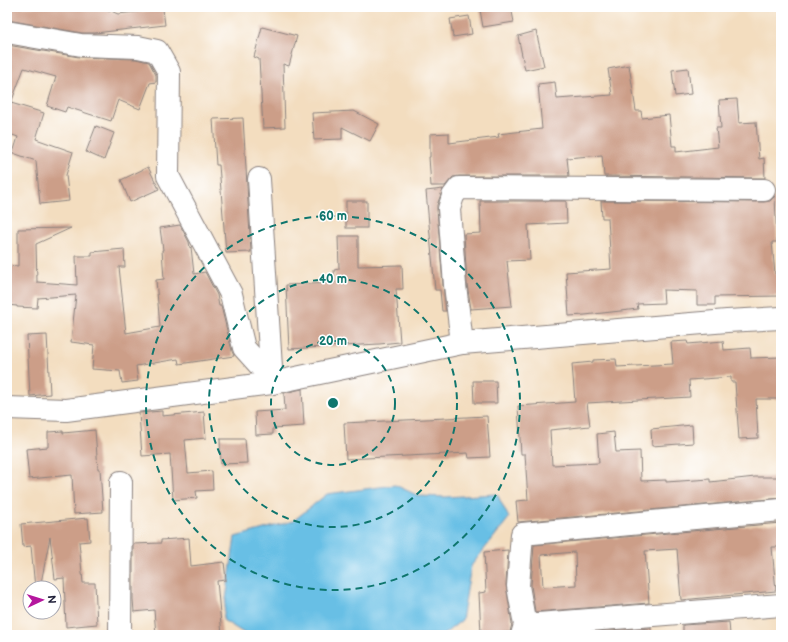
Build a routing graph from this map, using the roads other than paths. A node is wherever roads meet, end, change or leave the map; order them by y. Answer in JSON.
{"nodes":[{"id":1,"x":7,"y":32,"type":"edge"},
{"id":2,"x":259,"y":179,"type":"dead end"},
{"id":3,"x":764,"y":190,"type":"dead end"},
{"id":4,"x":781,"y":318,"type":"edge"},
{"id":5,"x":462,"y":343,"type":"junction"},
{"id":6,"x":272,"y":381,"type":"junction"},
{"id":7,"x":7,"y":408,"type":"edge"},
{"id":8,"x":121,"y":482,"type":"dead end"},
{"id":9,"x":781,"y":510,"type":"edge"},
{"id":10,"x":781,"y":605,"type":"edge"},
{"id":11,"x":524,"y":630,"type":"edge"},
{"id":12,"x":120,"y":635,"type":"edge"}],
"edges":[{"from":1,"to":6,"type":"street"},
{"from":2,"to":6,"type":"street"},
{"from":3,"to":5,"type":"street"},
{"from":4,"to":5,"type":"street"},
{"from":5,"to":6,"type":"street"},
{"from":6,"to":7,"type":"street"},
{"from":8,"to":12,"type":"street"},
{"from":9,"to":11,"type":"street"},
{"from":10,"to":11,"type":"street"}]}
